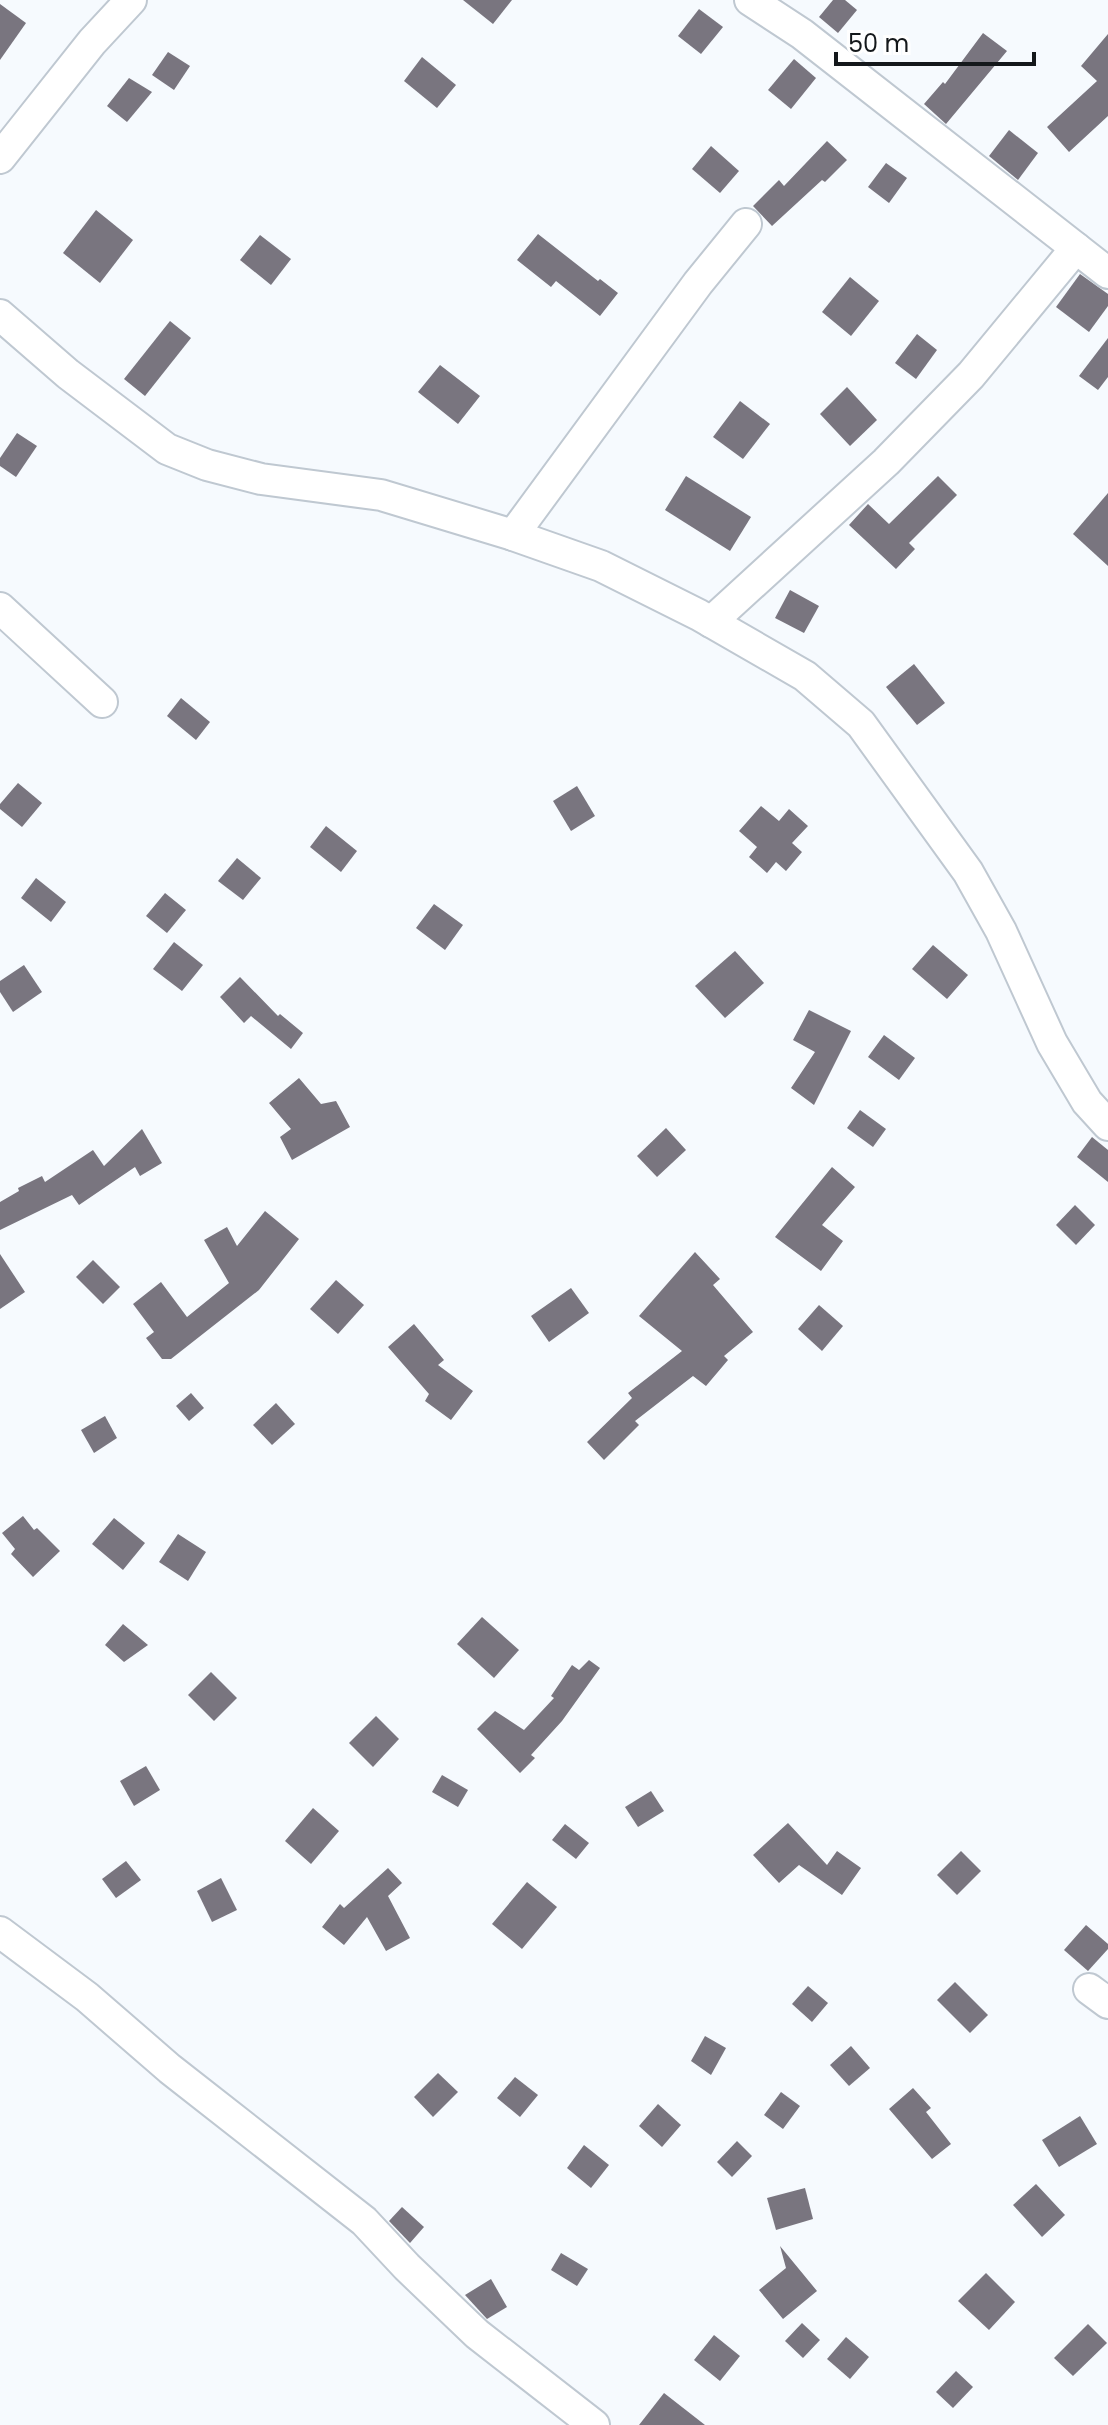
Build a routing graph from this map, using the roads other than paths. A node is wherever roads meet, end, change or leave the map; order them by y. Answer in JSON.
{"nodes":[{"id":1,"x":131,"y":0,"type":"edge"},
{"id":2,"x":750,"y":0,"type":"edge"},
{"id":3,"x":0,"y":158,"type":"edge"},
{"id":4,"x":746,"y":224,"type":"dead end"},
{"id":5,"x":1076,"y":248,"type":"junction"},
{"id":6,"x":1108,"y":273,"type":"edge"},
{"id":7,"x":0,"y":315,"type":"edge"},
{"id":8,"x":513,"y":535,"type":"junction"},
{"id":9,"x":0,"y":608,"type":"edge"},
{"id":10,"x":711,"y":622,"type":"junction"},
{"id":11,"x":102,"y":702,"type":"dead end"},
{"id":12,"x":1108,"y":1125,"type":"edge"},
{"id":13,"x":0,"y":1932,"type":"edge"},
{"id":14,"x":594,"y":2425,"type":"edge"}],
"edges":[{"from":1,"to":3,"type":"street"},
{"from":2,"to":5,"type":"street"},
{"from":4,"to":8,"type":"street"},
{"from":5,"to":6,"type":"street"},
{"from":5,"to":10,"type":"street"},
{"from":7,"to":8,"type":"street"},
{"from":8,"to":10,"type":"street"},
{"from":9,"to":11,"type":"street"},
{"from":10,"to":12,"type":"street"},
{"from":13,"to":14,"type":"street"}]}
